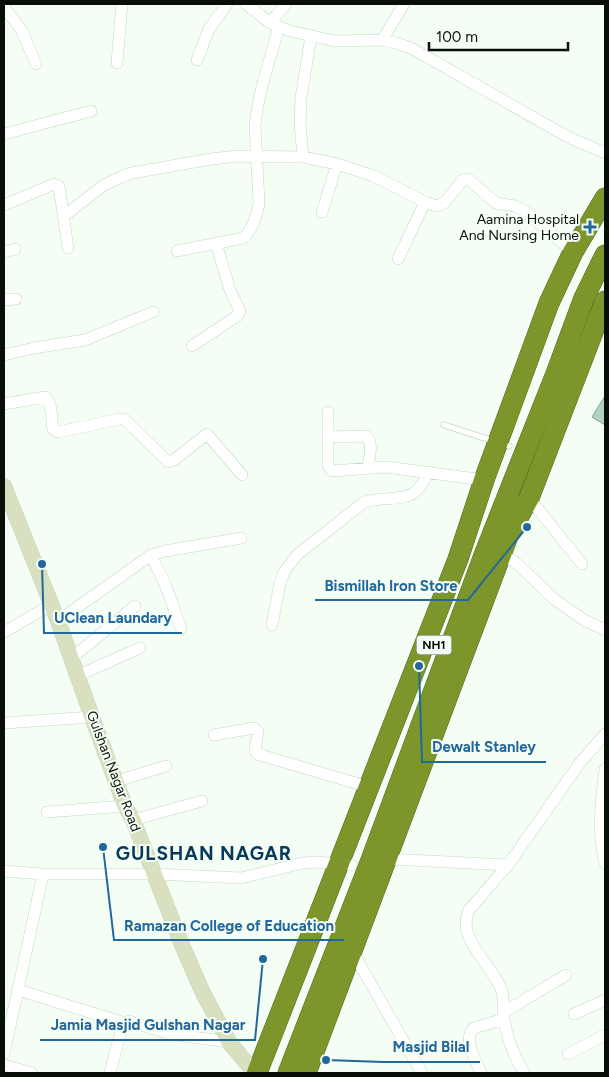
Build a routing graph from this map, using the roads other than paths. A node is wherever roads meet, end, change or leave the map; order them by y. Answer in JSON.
{"nodes":[{"id":1,"x":121,"y":4,"type":"edge"},
{"id":2,"x":227,"y":4,"type":"edge"},
{"id":3,"x":246,"y":4,"type":"edge"},
{"id":4,"x":286,"y":4,"type":"edge"},
{"id":5,"x":404,"y":4,"type":"edge"},
{"id":6,"x":4,"y":7,"type":"edge"},
{"id":7,"x":274,"y":25,"type":"junction"},
{"id":8,"x":311,"y":36,"type":"junction"},
{"id":9,"x":382,"y":40,"type":"junction"},
{"id":10,"x":197,"y":60,"type":"dead end"},
{"id":11,"x":117,"y":63,"type":"dead end"},
{"id":12,"x":36,"y":64,"type":"dead end"},
{"id":13,"x":91,"y":110,"type":"dead end"},
{"id":14,"x":4,"y":134,"type":"edge"},
{"id":15,"x":605,"y":153,"type":"edge"},
{"id":16,"x":256,"y":156,"type":"junction"},
{"id":17,"x":302,"y":157,"type":"junction"},
{"id":18,"x":337,"y":164,"type":"junction"},
{"id":19,"x":605,"y":198,"type":"edge"},
{"id":20,"x":425,"y":202,"type":"junction"},
{"id":21,"x":4,"y":205,"type":"edge"},
{"id":22,"x":322,"y":212,"type":"dead end"},
{"id":23,"x":64,"y":216,"type":"junction"},
{"id":24,"x":605,"y":221,"type":"edge"},
{"id":25,"x":216,"y":243,"type":"junction"},
{"id":26,"x":68,"y":248,"type":"dead end"},
{"id":27,"x":15,"y":249,"type":"dead end"},
{"id":28,"x":177,"y":251,"type":"dead end"},
{"id":29,"x":4,"y":252,"type":"edge"},
{"id":30,"x":573,"y":252,"type":"junction"},
{"id":31,"x":605,"y":255,"type":"edge"},
{"id":32,"x":398,"y":259,"type":"dead end"},
{"id":33,"x":16,"y":299,"type":"dead end"},
{"id":34,"x":4,"y":300,"type":"edge"},
{"id":35,"x":605,"y":301,"type":"edge"},
{"id":36,"x":153,"y":312,"type":"dead end"},
{"id":37,"x":192,"y":346,"type":"dead end"},
{"id":38,"x":4,"y":355,"type":"edge"},
{"id":39,"x":4,"y":404,"type":"edge"},
{"id":40,"x":328,"y":412,"type":"dead end"},
{"id":41,"x":444,"y":425,"type":"dead end"},
{"id":42,"x":328,"y":437,"type":"junction"},
{"id":43,"x":504,"y":444,"type":"junction"},
{"id":44,"x":368,"y":468,"type":"junction"},
{"id":45,"x":429,"y":472,"type":"junction"},
{"id":46,"x":242,"y":475,"type":"dead end"},
{"id":47,"x":484,"y":480,"type":"junction"},
{"id":48,"x":4,"y":486,"type":"edge"},
{"id":49,"x":529,"y":498,"type":"junction"},
{"id":50,"x":241,"y":538,"type":"dead end"},
{"id":51,"x":498,"y":547,"type":"junction"},
{"id":52,"x":151,"y":556,"type":"junction"},
{"id":53,"x":582,"y":564,"type":"dead end"},
{"id":54,"x":51,"y":605,"type":"junction"},
{"id":55,"x":135,"y":606,"type":"dead end"},
{"id":56,"x":58,"y":620,"type":"junction"},
{"id":57,"x":272,"y":625,"type":"dead end"},
{"id":58,"x":181,"y":628,"type":"dead end"},
{"id":59,"x":605,"y":630,"type":"edge"},
{"id":60,"x":4,"y":632,"type":"edge"},
{"id":61,"x":140,"y":648,"type":"dead end"},
{"id":62,"x":73,"y":657,"type":"junction"},
{"id":63,"x":78,"y":675,"type":"junction"},
{"id":64,"x":92,"y":717,"type":"junction"},
{"id":65,"x":4,"y":724,"type":"edge"},
{"id":66,"x":605,"y":734,"type":"edge"},
{"id":67,"x":214,"y":735,"type":"dead end"},
{"id":68,"x":166,"y":766,"type":"dead end"},
{"id":69,"x":605,"y":769,"type":"edge"},
{"id":70,"x":117,"y":781,"type":"junction"},
{"id":71,"x":369,"y":787,"type":"junction"},
{"id":72,"x":202,"y":801,"type":"dead end"},
{"id":73,"x":125,"y":806,"type":"junction"},
{"id":74,"x":47,"y":812,"type":"dead end"},
{"id":75,"x":132,"y":820,"type":"junction"},
{"id":76,"x":604,"y":850,"type":"edge"},
{"id":77,"x":388,"y":858,"type":"junction"},
{"id":78,"x":605,"y":863,"type":"edge"},
{"id":79,"x":345,"y":864,"type":"junction"},
{"id":80,"x":508,"y":865,"type":"junction"},
{"id":81,"x":4,"y":871,"type":"edge"},
{"id":82,"x":43,"y":874,"type":"junction"},
{"id":83,"x":154,"y":874,"type":"junction"},
{"id":84,"x":352,"y":952,"type":"junction"},
{"id":85,"x":566,"y":974,"type":"dead end"},
{"id":86,"x":18,"y":990,"type":"junction"},
{"id":87,"x":605,"y":1000,"type":"edge"},
{"id":88,"x":574,"y":1014,"type":"dead end"},
{"id":89,"x":504,"y":1016,"type":"junction"},
{"id":90,"x":125,"y":1023,"type":"junction"},
{"id":91,"x":605,"y":1035,"type":"edge"},
{"id":92,"x":229,"y":1042,"type":"junction"},
{"id":93,"x":4,"y":1054,"type":"edge"},
{"id":94,"x":568,"y":1054,"type":"dead end"},
{"id":95,"x":4,"y":1065,"type":"edge"},
{"id":96,"x":300,"y":1066,"type":"edge"},
{"id":97,"x":32,"y":1073,"type":"edge"},
{"id":98,"x":110,"y":1073,"type":"edge"},
{"id":99,"x":256,"y":1073,"type":"edge"},
{"id":100,"x":270,"y":1073,"type":"edge"},
{"id":101,"x":422,"y":1073,"type":"edge"},
{"id":102,"x":481,"y":1073,"type":"edge"},
{"id":103,"x":524,"y":1073,"type":"edge"}],
"edges":[{"from":1,"to":11,"type":"street"},
{"from":2,"to":10,"type":"street"},
{"from":3,"to":7,"type":"street"},
{"from":4,"to":7,"type":"street"},
{"from":5,"to":9,"type":"street"},
{"from":6,"to":12,"type":"street"},
{"from":7,"to":8,"type":"street"},
{"from":7,"to":16,"type":"street"},
{"from":8,"to":9,"type":"street"},
{"from":8,"to":17,"type":"street"},
{"from":9,"to":15,"type":"street"},
{"from":13,"to":14,"type":"street"},
{"from":16,"to":17,"type":"street"},
{"from":16,"to":23,"type":"street"},
{"from":16,"to":25,"type":"street"},
{"from":17,"to":18,"type":"street"},
{"from":18,"to":20,"type":"street"},
{"from":18,"to":22,"type":"street"},
{"from":19,"to":30,"type":"highway"},
{"from":20,"to":30,"type":"street"},
{"from":20,"to":32,"type":"street"},
{"from":21,"to":23,"type":"street"},
{"from":23,"to":26,"type":"street"},
{"from":24,"to":43,"type":"highway","number":"NH1"},
{"from":25,"to":28,"type":"street"},
{"from":25,"to":37,"type":"street"},
{"from":27,"to":29,"type":"street"},
{"from":30,"to":43,"type":"highway"},
{"from":31,"to":51,"type":"highway","number":"NH1"},
{"from":33,"to":34,"type":"street"},
{"from":35,"to":49,"type":"highway"},
{"from":36,"to":38,"type":"street"},
{"from":39,"to":46,"type":"street"},
{"from":40,"to":42,"type":"street"},
{"from":41,"to":43,"type":"lane"},
{"from":42,"to":44,"type":"street"},
{"from":42,"to":44,"type":"street"},
{"from":43,"to":47,"type":"highway"},
{"from":43,"to":79,"type":"highway","number":"NH1"},
{"from":44,"to":45,"type":"street"},
{"from":45,"to":47,"type":"street"},
{"from":45,"to":57,"type":"street"},
{"from":47,"to":71,"type":"highway"},
{"from":48,"to":54,"type":"street","name":"Gulshan Nagar Road"},
{"from":49,"to":51,"type":"highway"},
{"from":49,"to":53,"type":"street"},
{"from":50,"to":52,"type":"street"},
{"from":51,"to":59,"type":"street"},
{"from":51,"to":77,"type":"highway"},
{"from":51,"to":96,"type":"highway","number":"NH1"},
{"from":52,"to":56,"type":"street"},
{"from":52,"to":58,"type":"street"},
{"from":54,"to":56,"type":"street","name":"Gulshan Nagar Road"},
{"from":54,"to":60,"type":"street"},
{"from":55,"to":62,"type":"street"},
{"from":56,"to":62,"type":"street","name":"Gulshan Nagar Road"},
{"from":61,"to":63,"type":"street"},
{"from":62,"to":63,"type":"street","name":"Gulshan Nagar Road"},
{"from":63,"to":64,"type":"street","name":"Gulshan Nagar Road"},
{"from":64,"to":65,"type":"street"},
{"from":64,"to":70,"type":"street","name":"Gulshan Nagar Road"},
{"from":66,"to":80,"type":"street"},
{"from":67,"to":71,"type":"street"},
{"from":68,"to":70,"type":"street"},
{"from":69,"to":76,"type":"street"},
{"from":70,"to":73,"type":"street","name":"Gulshan Nagar Road"},
{"from":71,"to":79,"type":"highway"},
{"from":72,"to":75,"type":"street"},
{"from":73,"to":74,"type":"street"},
{"from":73,"to":75,"type":"street","name":"Gulshan Nagar Road"},
{"from":75,"to":83,"type":"street","name":"Gulshan Nagar Road"},
{"from":76,"to":78,"type":"street"},
{"from":77,"to":80,"type":"street"},
{"from":77,"to":84,"type":"highway"},
{"from":79,"to":83,"type":"street"},
{"from":79,"to":99,"type":"highway"},
{"from":79,"to":100,"type":"highway","number":"NH1"},
{"from":80,"to":89,"type":"street"},
{"from":81,"to":82,"type":"street"},
{"from":82,"to":83,"type":"street"},
{"from":82,"to":86,"type":"street"},
{"from":83,"to":92,"type":"street","name":"Gulshan Nagar Road"},
{"from":84,"to":96,"type":"highway"},
{"from":84,"to":101,"type":"street"},
{"from":85,"to":89,"type":"street"},
{"from":86,"to":90,"type":"street"},
{"from":86,"to":93,"type":"street"},
{"from":87,"to":88,"type":"street"},
{"from":89,"to":102,"type":"street"},
{"from":89,"to":103,"type":"street"},
{"from":90,"to":92,"type":"street"},
{"from":90,"to":98,"type":"street"},
{"from":91,"to":94,"type":"street"},
{"from":92,"to":99,"type":"street","name":"Gulshan Nagar Road"},
{"from":95,"to":97,"type":"street"}]}
